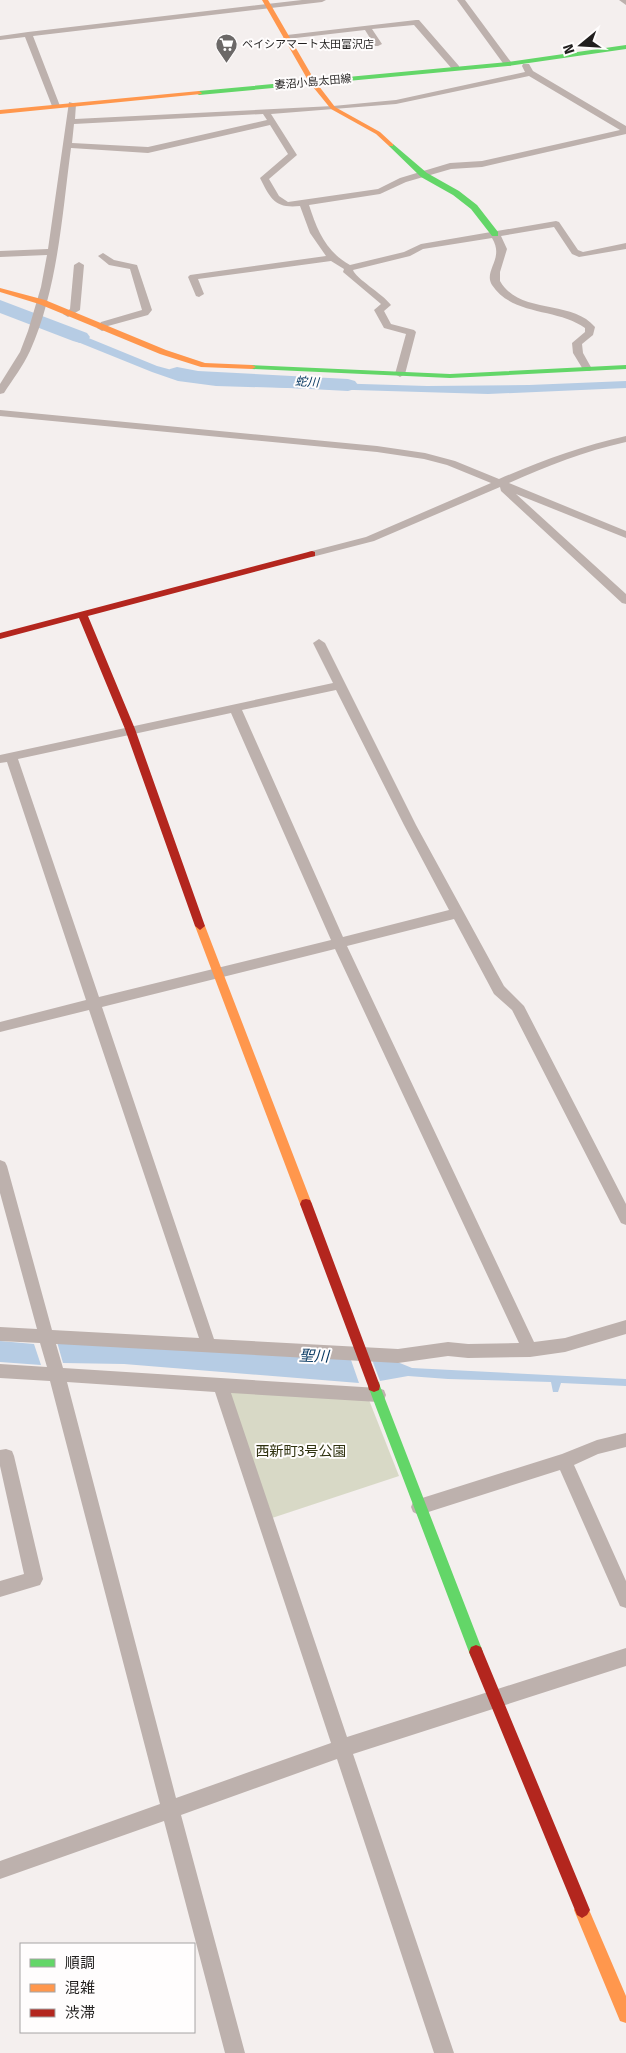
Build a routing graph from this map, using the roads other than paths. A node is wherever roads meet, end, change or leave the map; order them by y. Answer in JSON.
{"nodes":[{"id":1,"x":322,"y":0,"type":"edge"},
{"id":2,"x":461,"y":0,"type":"edge"},
{"id":3,"x":623,"y":0,"type":"edge"},
{"id":4,"x":267,"y":3,"type":"edge"},
{"id":5,"x":626,"y":3,"type":"edge"},
{"id":6,"x":367,"y":28,"type":"junction"},
{"id":7,"x":28,"y":34,"type":"junction"},
{"id":8,"x":287,"y":37,"type":"junction"},
{"id":9,"x":0,"y":38,"type":"edge"},
{"id":10,"x":378,"y":44,"type":"dead end"},
{"id":11,"x":626,"y":47,"type":"edge"},
{"id":12,"x":524,"y":62,"type":"junction"},
{"id":13,"x":508,"y":64,"type":"junction"},
{"id":14,"x":456,"y":68,"type":"junction"},
{"id":15,"x":530,"y":73,"type":"junction"},
{"id":16,"x":312,"y":82,"type":"junction"},
{"id":17,"x":72,"y":104,"type":"junction"},
{"id":18,"x":56,"y":106,"type":"junction"},
{"id":19,"x":333,"y":108,"type":"junction"},
{"id":20,"x":265,"y":111,"type":"junction"},
{"id":21,"x":0,"y":112,"type":"edge"},
{"id":22,"x":70,"y":122,"type":"junction"},
{"id":23,"x":272,"y":122,"type":"junction"},
{"id":24,"x":626,"y":131,"type":"edge"},
{"id":25,"x":68,"y":145,"type":"junction"},
{"id":26,"x":424,"y":175,"type":"junction"},
{"id":27,"x":304,"y":204,"type":"junction"},
{"id":28,"x":496,"y":234,"type":"junction"},
{"id":29,"x":626,"y":246,"type":"edge"},
{"id":30,"x":52,"y":252,"type":"junction"},
{"id":31,"x":0,"y":254,"type":"edge"},
{"id":32,"x":103,"y":256,"type":"dead end"},
{"id":33,"x":332,"y":258,"type":"junction"},
{"id":34,"x":79,"y":264,"type":"dead end"},
{"id":35,"x":349,"y":268,"type":"junction"},
{"id":36,"x":0,"y":290,"type":"edge"},
{"id":37,"x":199,"y":294,"type":"dead end"},
{"id":38,"x":42,"y":305,"type":"junction"},
{"id":39,"x":68,"y":314,"type":"junction"},
{"id":40,"x":102,"y":328,"type":"junction"},
{"id":41,"x":626,"y":367,"type":"edge"},
{"id":42,"x":587,"y":369,"type":"junction"},
{"id":43,"x":400,"y":374,"type":"junction"},
{"id":44,"x":0,"y":391,"type":"edge"},
{"id":45,"x":0,"y":413,"type":"edge"},
{"id":46,"x":626,"y":439,"type":"edge"},
{"id":47,"x":498,"y":484,"type":"junction"},
{"id":48,"x":626,"y":535,"type":"edge"},
{"id":49,"x":312,"y":554,"type":"joint"},
{"id":50,"x":626,"y":600,"type":"edge"},
{"id":51,"x":82,"y":613,"type":"junction"},
{"id":52,"x":0,"y":636,"type":"edge"},
{"id":53,"x":319,"y":643,"type":"dead end"},
{"id":54,"x":340,"y":685,"type":"junction"},
{"id":55,"x":235,"y":708,"type":"junction"},
{"id":56,"x":130,"y":730,"type":"junction"},
{"id":57,"x":5,"y":758,"type":"edge"},
{"id":58,"x":458,"y":913,"type":"junction"},
{"id":59,"x":339,"y":943,"type":"junction"},
{"id":60,"x":217,"y":974,"type":"junction"},
{"id":61,"x":95,"y":1003,"type":"junction"},
{"id":62,"x":0,"y":1027,"type":"edge"},
{"id":63,"x":0,"y":1166,"type":"edge"},
{"id":64,"x":626,"y":1218,"type":"edge"},
{"id":65,"x":626,"y":1327,"type":"edge"},
{"id":66,"x":0,"y":1334,"type":"edge"},
{"id":67,"x":48,"y":1339,"type":"junction"},
{"id":68,"x":209,"y":1346,"type":"junction"},
{"id":69,"x":530,"y":1350,"type":"junction"},
{"id":70,"x":362,"y":1356,"type":"junction"},
{"id":71,"x":0,"y":1371,"type":"edge"},
{"id":72,"x":57,"y":1371,"type":"junction"},
{"id":73,"x":220,"y":1384,"type":"junction"},
{"id":74,"x":375,"y":1388,"type":"junction"},
{"id":75,"x":626,"y":1440,"type":"edge"},
{"id":76,"x":0,"y":1458,"type":"edge"},
{"id":77,"x":564,"y":1461,"type":"junction"},
{"id":78,"x":419,"y":1507,"type":"junction"},
{"id":79,"x":0,"y":1589,"type":"edge"},
{"id":80,"x":626,"y":1600,"type":"edge"},
{"id":81,"x":626,"y":1657,"type":"edge"},
{"id":82,"x":495,"y":1700,"type":"junction"},
{"id":83,"x":342,"y":1748,"type":"junction"},
{"id":84,"x":169,"y":1810,"type":"junction"},
{"id":85,"x":0,"y":1870,"type":"edge"},
{"id":86,"x":626,"y":2014,"type":"edge"},
{"id":87,"x":235,"y":2053,"type":"edge"},
{"id":88,"x":444,"y":2053,"type":"edge"}],
"edges":[{"from":1,"to":4,"type":"street"},
{"from":2,"to":13,"type":"street"},
{"from":3,"to":5,"type":"street"},
{"from":4,"to":7,"type":"street"},
{"from":4,"to":8,"type":"street"},
{"from":6,"to":8,"type":"street"},
{"from":6,"to":10,"type":"street"},
{"from":6,"to":14,"type":"street"},
{"from":7,"to":9,"type":"street"},
{"from":7,"to":18,"type":"street"},
{"from":8,"to":16,"type":"street"},
{"from":11,"to":12,"type":"street","name":"妻沼小島太田線"},
{"from":12,"to":13,"type":"street","name":"妻沼小島太田線"},
{"from":12,"to":15,"type":"street"},
{"from":13,"to":14,"type":"street","name":"妻沼小島太田線"},
{"from":14,"to":16,"type":"street","name":"妻沼小島太田線"},
{"from":15,"to":19,"type":"street"},
{"from":15,"to":24,"type":"street"},
{"from":16,"to":17,"type":"street","name":"妻沼小島太田線"},
{"from":16,"to":19,"type":"street"},
{"from":17,"to":18,"type":"street","name":"妻沼小島太田線"},
{"from":17,"to":22,"type":"street"},
{"from":18,"to":21,"type":"street","name":"妻沼小島太田線"},
{"from":19,"to":20,"type":"street"},
{"from":19,"to":26,"type":"street"},
{"from":20,"to":22,"type":"street"},
{"from":20,"to":23,"type":"street"},
{"from":22,"to":25,"type":"street"},
{"from":23,"to":25,"type":"street"},
{"from":23,"to":27,"type":"street"},
{"from":24,"to":26,"type":"street"},
{"from":25,"to":30,"type":"street"},
{"from":26,"to":27,"type":"street"},
{"from":26,"to":28,"type":"street"},
{"from":27,"to":33,"type":"street"},
{"from":28,"to":29,"type":"street"},
{"from":28,"to":35,"type":"street"},
{"from":28,"to":42,"type":"street"},
{"from":30,"to":31,"type":"street"},
{"from":30,"to":38,"type":"street"},
{"from":32,"to":40,"type":"street"},
{"from":33,"to":35,"type":"street"},
{"from":33,"to":37,"type":"street"},
{"from":34,"to":39,"type":"street"},
{"from":35,"to":43,"type":"street"},
{"from":36,"to":38,"type":"street"},
{"from":38,"to":39,"type":"street"},
{"from":38,"to":44,"type":"street"},
{"from":39,"to":40,"type":"street"},
{"from":40,"to":43,"type":"street"},
{"from":41,"to":42,"type":"street"},
{"from":42,"to":43,"type":"street"},
{"from":45,"to":47,"type":"street"},
{"from":46,"to":47,"type":"street"},
{"from":47,"to":48,"type":"street"},
{"from":47,"to":49,"type":"street"},
{"from":47,"to":50,"type":"street"},
{"from":49,"to":51,"type":"street"},
{"from":51,"to":52,"type":"street"},
{"from":51,"to":56,"type":"street"},
{"from":53,"to":54,"type":"street"},
{"from":54,"to":55,"type":"street"},
{"from":54,"to":58,"type":"street"},
{"from":55,"to":56,"type":"street"},
{"from":55,"to":59,"type":"street"},
{"from":56,"to":57,"type":"street"},
{"from":56,"to":60,"type":"street"},
{"from":57,"to":61,"type":"street"},
{"from":58,"to":59,"type":"street"},
{"from":58,"to":64,"type":"street"},
{"from":59,"to":60,"type":"street"},
{"from":59,"to":69,"type":"street"},
{"from":60,"to":61,"type":"street"},
{"from":60,"to":70,"type":"street"},
{"from":61,"to":62,"type":"street"},
{"from":61,"to":68,"type":"street"},
{"from":63,"to":67,"type":"street"},
{"from":65,"to":69,"type":"street"},
{"from":66,"to":67,"type":"street"},
{"from":67,"to":68,"type":"street"},
{"from":67,"to":72,"type":"street"},
{"from":68,"to":70,"type":"street"},
{"from":69,"to":70,"type":"street"},
{"from":70,"to":74,"type":"street"},
{"from":71,"to":72,"type":"street"},
{"from":72,"to":73,"type":"street"},
{"from":72,"to":84,"type":"street"},
{"from":73,"to":74,"type":"street"},
{"from":73,"to":83,"type":"street"},
{"from":74,"to":78,"type":"street"},
{"from":75,"to":77,"type":"street"},
{"from":76,"to":79,"type":"street"},
{"from":77,"to":78,"type":"street"},
{"from":77,"to":80,"type":"street"},
{"from":78,"to":82,"type":"street"},
{"from":81,"to":82,"type":"street"},
{"from":82,"to":83,"type":"street"},
{"from":82,"to":86,"type":"street"},
{"from":83,"to":84,"type":"street"},
{"from":83,"to":88,"type":"street"},
{"from":84,"to":85,"type":"street"},
{"from":84,"to":87,"type":"street"}]}
